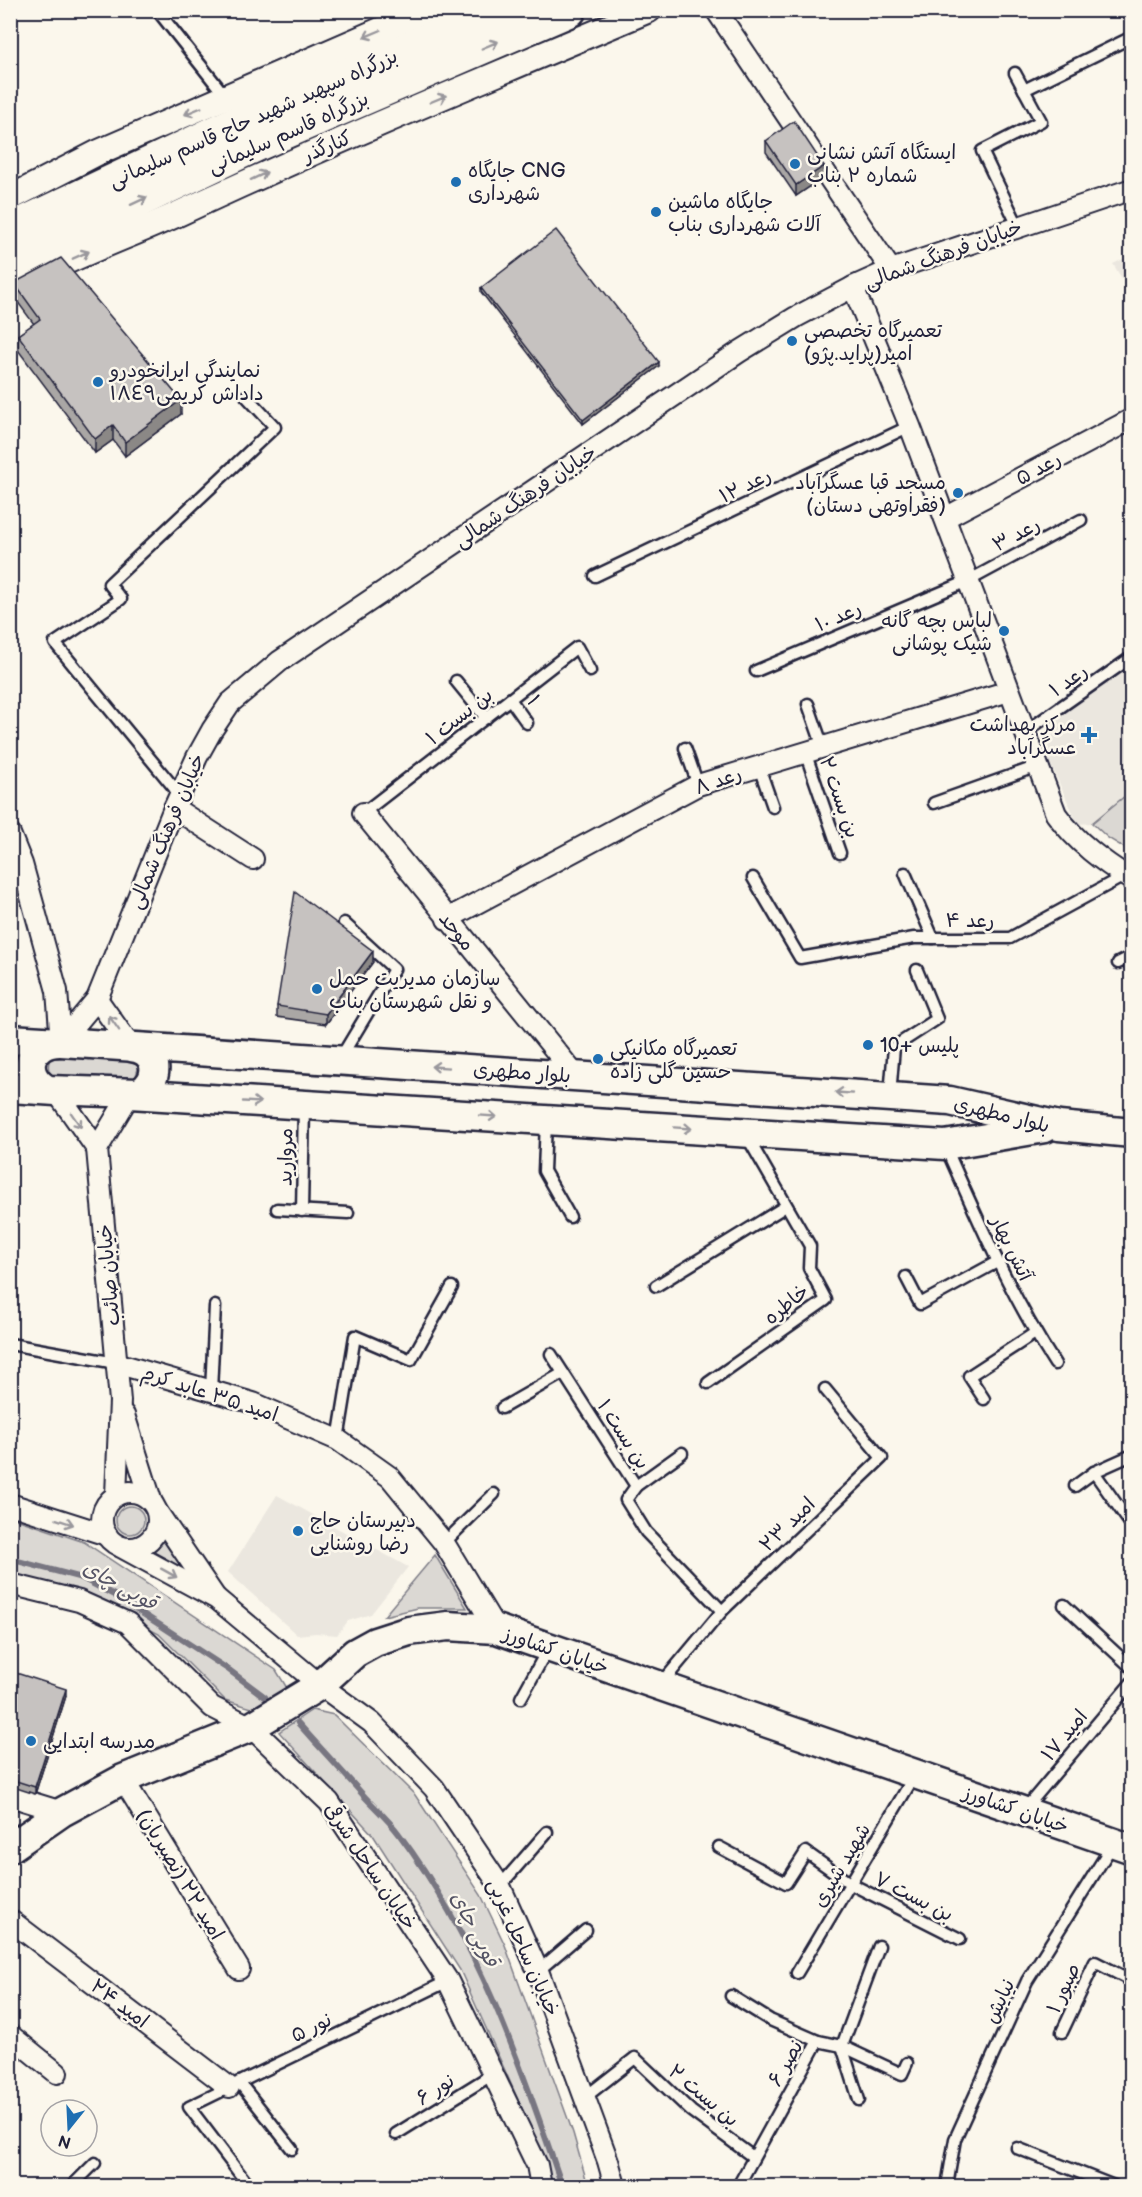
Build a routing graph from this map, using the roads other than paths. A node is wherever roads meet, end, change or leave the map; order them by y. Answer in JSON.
{"nodes":[{"id":1,"x":157,"y":10,"type":"edge"},
{"id":2,"x":426,"y":10,"type":"edge"},
{"id":3,"x":496,"y":10,"type":"edge"},
{"id":4,"x":569,"y":10,"type":"edge"},
{"id":5,"x":649,"y":10,"type":"edge"},
{"id":6,"x":716,"y":10,"type":"edge"},
{"id":7,"x":1131,"y":37,"type":"edge"},
{"id":8,"x":1015,"y":73,"type":"dead end"},
{"id":9,"x":1024,"y":90,"type":"junction"},
{"id":10,"x":226,"y":97,"type":"junction"},
{"id":11,"x":1131,"y":189,"type":"edge"},
{"id":12,"x":10,"y":198,"type":"edge"},
{"id":13,"x":1018,"y":226,"type":"junction"},
{"id":14,"x":10,"y":230,"type":"edge"},
{"id":15,"x":10,"y":262,"type":"edge"},
{"id":16,"x":891,"y":270,"type":"junction"},
{"id":17,"x":852,"y":287,"type":"junction"},
{"id":18,"x":10,"y":291,"type":"edge"},
{"id":19,"x":246,"y":396,"type":"dead end"},
{"id":20,"x":1131,"y":419,"type":"edge"},
{"id":21,"x":910,"y":426,"type":"junction"},
{"id":22,"x":945,"y":518,"type":"junction"},
{"id":23,"x":1081,"y":520,"type":"dead end"},
{"id":24,"x":595,"y":576,"type":"dead end"},
{"id":25,"x":968,"y":581,"type":"junction"},
{"id":26,"x":1131,"y":657,"type":"edge"},
{"id":27,"x":590,"y":671,"type":"dead end"},
{"id":28,"x":756,"y":671,"type":"dead end"},
{"id":29,"x":456,"y":681,"type":"dead end"},
{"id":30,"x":1009,"y":691,"type":"junction"},
{"id":31,"x":510,"y":699,"type":"junction"},
{"id":32,"x":808,"y":704,"type":"dead end"},
{"id":33,"x":486,"y":718,"type":"junction"},
{"id":34,"x":527,"y":723,"type":"dead end"},
{"id":35,"x":1025,"y":732,"type":"junction"},
{"id":36,"x":686,"y":748,"type":"dead end"},
{"id":37,"x":814,"y":750,"type":"junction"},
{"id":38,"x":1038,"y":766,"type":"junction"},
{"id":39,"x":759,"y":767,"type":"junction"},
{"id":40,"x":698,"y":785,"type":"junction"},
{"id":41,"x":177,"y":802,"type":"junction"},
{"id":42,"x":934,"y":803,"type":"dead end"},
{"id":43,"x":773,"y":807,"type":"dead end"},
{"id":44,"x":363,"y":813,"type":"joint"},
{"id":45,"x":10,"y":834,"type":"edge"},
{"id":46,"x":840,"y":853,"type":"dead end"},
{"id":47,"x":253,"y":859,"type":"dead end"},
{"id":48,"x":906,"y":873,"type":"dead end"},
{"id":49,"x":753,"y":878,"type":"dead end"},
{"id":50,"x":1128,"y":878,"type":"edge"},
{"id":51,"x":447,"y":919,"type":"junction"},
{"id":52,"x":344,"y":923,"type":"dead end"},
{"id":53,"x":933,"y":938,"type":"junction"},
{"id":54,"x":1131,"y":956,"type":"edge"},
{"id":55,"x":1118,"y":963,"type":"dead end"},
{"id":56,"x":917,"y":970,"type":"dead end"},
{"id":57,"x":97,"y":999,"type":"junction"},
{"id":58,"x":10,"y":1039,"type":"edge"},
{"id":59,"x":61,"y":1042,"type":"junction"},
{"id":60,"x":131,"y":1047,"type":"junction"},
{"id":61,"x":222,"y":1053,"type":"junction"},
{"id":62,"x":340,"y":1060,"type":"junction"},
{"id":63,"x":576,"y":1076,"type":"junction"},
{"id":64,"x":10,"y":1088,"type":"edge"},
{"id":65,"x":56,"y":1091,"type":"junction"},
{"id":66,"x":130,"y":1094,"type":"junction"},
{"id":67,"x":890,"y":1096,"type":"junction"},
{"id":68,"x":923,"y":1099,"type":"junction"},
{"id":69,"x":220,"y":1100,"type":"junction"},
{"id":70,"x":304,"y":1105,"type":"junction"},
{"id":71,"x":546,"y":1120,"type":"junction"},
{"id":72,"x":1059,"y":1126,"type":"junction"},
{"id":73,"x":744,"y":1132,"type":"junction"},
{"id":74,"x":1131,"y":1133,"type":"edge"},
{"id":75,"x":933,"y":1144,"type":"junction"},
{"id":76,"x":97,"y":1149,"type":"junction"},
{"id":77,"x":786,"y":1206,"type":"junction"},
{"id":78,"x":277,"y":1209,"type":"dead end"},
{"id":79,"x":302,"y":1211,"type":"junction"},
{"id":80,"x":348,"y":1213,"type":"dead end"},
{"id":81,"x":570,"y":1217,"type":"dead end"},
{"id":82,"x":997,"y":1262,"type":"junction"},
{"id":83,"x":906,"y":1277,"type":"dead end"},
{"id":84,"x":656,"y":1286,"type":"dead end"},
{"id":85,"x":452,"y":1287,"type":"dead end"},
{"id":86,"x":215,"y":1306,"type":"dead end"},
{"id":87,"x":1035,"y":1333,"type":"junction"},
{"id":88,"x":10,"y":1344,"type":"edge"},
{"id":89,"x":551,"y":1354,"type":"dead end"},
{"id":90,"x":117,"y":1363,"type":"junction"},
{"id":91,"x":1055,"y":1364,"type":"dead end"},
{"id":92,"x":563,"y":1373,"type":"junction"},
{"id":93,"x":708,"y":1383,"type":"dead end"},
{"id":94,"x":825,"y":1389,"type":"dead end"},
{"id":95,"x":211,"y":1391,"type":"junction"},
{"id":96,"x":984,"y":1399,"type":"dead end"},
{"id":97,"x":120,"y":1401,"type":"junction"},
{"id":98,"x":502,"y":1408,"type":"dead end"},
{"id":99,"x":338,"y":1440,"type":"junction"},
{"id":100,"x":682,"y":1453,"type":"dead end"},
{"id":101,"x":1131,"y":1455,"type":"edge"},
{"id":102,"x":1094,"y":1472,"type":"junction"},
{"id":103,"x":636,"y":1486,"type":"junction"},
{"id":104,"x":1075,"y":1486,"type":"dead end"},
{"id":105,"x":494,"y":1494,"type":"dead end"},
{"id":106,"x":116,"y":1495,"type":"junction"},
{"id":107,"x":10,"y":1504,"type":"edge"},
{"id":108,"x":155,"y":1506,"type":"junction"},
{"id":109,"x":1131,"y":1526,"type":"edge"},
{"id":110,"x":114,"y":1541,"type":"junction"},
{"id":111,"x":444,"y":1544,"type":"junction"},
{"id":112,"x":10,"y":1584,"type":"edge"},
{"id":113,"x":217,"y":1599,"type":"junction"},
{"id":114,"x":1064,"y":1605,"type":"dead end"},
{"id":115,"x":722,"y":1611,"type":"junction"},
{"id":116,"x":496,"y":1629,"type":"junction"},
{"id":117,"x":549,"y":1647,"type":"junction"},
{"id":118,"x":1131,"y":1668,"type":"edge"},
{"id":119,"x":1131,"y":1682,"type":"edge"},
{"id":120,"x":320,"y":1685,"type":"junction"},
{"id":121,"x":660,"y":1686,"type":"junction"},
{"id":122,"x":521,"y":1698,"type":"dead end"},
{"id":123,"x":251,"y":1728,"type":"junction"},
{"id":124,"x":915,"y":1774,"type":"junction"},
{"id":125,"x":123,"y":1779,"type":"junction"},
{"id":126,"x":10,"y":1796,"type":"edge"},
{"id":127,"x":62,"y":1812,"type":"junction"},
{"id":128,"x":1023,"y":1812,"type":"junction"},
{"id":129,"x":548,"y":1832,"type":"dead end"},
{"id":130,"x":1122,"y":1846,"type":"edge"},
{"id":131,"x":719,"y":1847,"type":"dead end"},
{"id":132,"x":10,"y":1848,"type":"edge"},
{"id":133,"x":851,"y":1884,"type":"junction"},
{"id":134,"x":500,"y":1886,"type":"junction"},
{"id":135,"x":10,"y":1920,"type":"edge"},
{"id":136,"x":586,"y":1930,"type":"dead end"},
{"id":137,"x":960,"y":1939,"type":"dead end"},
{"id":138,"x":879,"y":1946,"type":"dead end"},
{"id":139,"x":239,"y":1969,"type":"dead end"},
{"id":140,"x":538,"y":1971,"type":"junction"},
{"id":141,"x":797,"y":1973,"type":"dead end"},
{"id":142,"x":448,"y":1981,"type":"junction"},
{"id":143,"x":1131,"y":1981,"type":"edge"},
{"id":144,"x":731,"y":1996,"type":"dead end"},
{"id":145,"x":1062,"y":2032,"type":"dead end"},
{"id":146,"x":10,"y":2035,"type":"edge"},
{"id":147,"x":818,"y":2041,"type":"junction"},
{"id":148,"x":842,"y":2046,"type":"junction"},
{"id":149,"x":907,"y":2063,"type":"dead end"},
{"id":150,"x":57,"y":2073,"type":"dead end"},
{"id":151,"x":493,"y":2074,"type":"junction"},
{"id":152,"x":234,"y":2085,"type":"junction"},
{"id":153,"x":584,"y":2098,"type":"junction"},
{"id":154,"x":859,"y":2100,"type":"dead end"},
{"id":155,"x":396,"y":2134,"type":"dead end"},
{"id":156,"x":1017,"y":2148,"type":"dead end"},
{"id":157,"x":292,"y":2150,"type":"dead end"},
{"id":158,"x":753,"y":2157,"type":"junction"},
{"id":159,"x":95,"y":2163,"type":"dead end"},
{"id":160,"x":72,"y":2187,"type":"edge"},
{"id":161,"x":249,"y":2187,"type":"edge"},
{"id":162,"x":540,"y":2187,"type":"edge"},
{"id":163,"x":615,"y":2187,"type":"edge"},
{"id":164,"x":738,"y":2187,"type":"edge"},
{"id":165,"x":947,"y":2187,"type":"edge"},
{"id":166,"x":1113,"y":2187,"type":"edge"}],
"edges":[{"from":1,"to":10,"type":"lane"},
{"from":2,"to":10,"type":"street","one_way":true},
{"from":3,"to":14,"type":"highway","name":"بزرگراه سپهبد شهید حاج قاسم سلیمانی"},
{"from":15,"to":4,"type":"highway","name":"بزرگراه قاسم سلیمانی","one_way":true},
{"from":18,"to":5,"type":"street","name":"کنارگذر","one_way":true},
{"from":6,"to":16,"type":"street"},
{"from":7,"to":9,"type":"lane"},
{"from":8,"to":9,"type":"lane"},
{"from":9,"to":13,"type":"lane"},
{"from":10,"to":12,"type":"street","one_way":true},
{"from":11,"to":13,"type":"street","name":"خیابان فرهنگ شمالی"},
{"from":13,"to":16,"type":"street","name":"خیابان فرهنگ شمالی"},
{"from":16,"to":17,"type":"street","name":"خیابان فرهنگ شمالی"},
{"from":17,"to":21,"type":"street"},
{"from":17,"to":41,"type":"street","name":"خیابان فرهنگ شمالی"},
{"from":19,"to":41,"type":"lane"},
{"from":20,"to":22,"type":"street","name":"رعد ۵"},
{"from":21,"to":22,"type":"street"},
{"from":21,"to":24,"type":"lane","name":"رعد ۱۲"},
{"from":22,"to":25,"type":"street"},
{"from":23,"to":25,"type":"lane","name":"رعد ۳"},
{"from":25,"to":28,"type":"lane","name":"رعد ۱۰"},
{"from":25,"to":30,"type":"street"},
{"from":26,"to":35,"type":"lane","name":"رعد ۱"},
{"from":27,"to":31,"type":"lane","name":"بن بست ۱"},
{"from":29,"to":33,"type":"lane"},
{"from":30,"to":35,"type":"street"},
{"from":30,"to":37,"type":"street","name":"رعد ۸"},
{"from":31,"to":33,"type":"lane","name":"بن بست ۱"},
{"from":31,"to":34,"type":"lane","name":"۱"},
{"from":32,"to":37,"type":"lane"},
{"from":33,"to":44,"type":"lane","name":"بن بست ۱"},
{"from":35,"to":38,"type":"street"},
{"from":36,"to":40,"type":"lane"},
{"from":37,"to":39,"type":"street","name":"رعد ۸"},
{"from":37,"to":46,"type":"lane","name":"بن بست ۲"},
{"from":38,"to":42,"type":"lane"},
{"from":38,"to":50,"type":"street"},
{"from":39,"to":40,"type":"street","name":"رعد ۸"},
{"from":39,"to":43,"type":"lane"},
{"from":40,"to":51,"type":"street","name":"رعد ۸"},
{"from":41,"to":47,"type":"street"},
{"from":41,"to":57,"type":"street","name":"خیابان فرهنگ شمالی"},
{"from":44,"to":51,"type":"street","name":"موحد"},
{"from":45,"to":59,"type":"street"},
{"from":48,"to":53,"type":"lane"},
{"from":49,"to":53,"type":"lane","name":"رعد ۴"},
{"from":50,"to":53,"type":"lane","name":"رعد ۴"},
{"from":51,"to":63,"type":"street","name":"موحد"},
{"from":52,"to":62,"type":"lane"},
{"from":54,"to":55,"type":"lane"},
{"from":56,"to":67,"type":"lane"},
{"from":57,"to":59,"type":"street","name":"خیابان فرهنگ شمالی"},
{"from":60,"to":57,"type":"street","one_way":true},
{"from":58,"to":59,"type":"main road"},
{"from":59,"to":60,"type":"main road","name":"بلوار مطهری"},
{"from":59,"to":65,"type":"main road"},
{"from":60,"to":61,"type":"main road","name":"بلوار مطهری"},
{"from":60,"to":66,"type":"main road"},
{"from":61,"to":62,"type":"main road","name":"بلوار مطهری"},
{"from":61,"to":69,"type":"main road"},
{"from":63,"to":62,"type":"main road","name":"بلوار مطهری","one_way":true},
{"from":67,"to":63,"type":"main road","name":"بلوار مطهری","one_way":true},
{"from":64,"to":65,"type":"main road"},
{"from":65,"to":66,"type":"main road","name":"بلوار مطهری"},
{"from":65,"to":76,"type":"street","name":"خیابان صائب","one_way":true},
{"from":66,"to":69,"type":"main road","name":"بلوار مطهری"},
{"from":66,"to":76,"type":"street"},
{"from":67,"to":68,"type":"main road","name":"بلوار مطهری"},
{"from":68,"to":72,"type":"main road","name":"بلوار مطهری"},
{"from":68,"to":75,"type":"main road"},
{"from":69,"to":70,"type":"main road","name":"بلوار مطهری","one_way":true},
{"from":70,"to":71,"type":"main road","name":"بلوار مطهری","one_way":true},
{"from":70,"to":79,"type":"lane","name":"مروارید"},
{"from":71,"to":73,"type":"main road","name":"بلوار مطهری","one_way":true},
{"from":71,"to":81,"type":"lane"},
{"from":72,"to":74,"type":"main road"},
{"from":72,"to":75,"type":"main road","name":"بلوار مطهری"},
{"from":73,"to":75,"type":"main road","name":"بلوار مطهری"},
{"from":73,"to":77,"type":"lane","name":"خاطره"},
{"from":75,"to":82,"type":"lane","name":"آتش بهار"},
{"from":76,"to":90,"type":"street","name":"خیابان صائب"},
{"from":77,"to":84,"type":"lane"},
{"from":77,"to":93,"type":"lane","name":"خاطره"},
{"from":78,"to":79,"type":"lane"},
{"from":79,"to":80,"type":"lane"},
{"from":82,"to":83,"type":"lane"},
{"from":82,"to":87,"type":"lane","name":"آتش بهار"},
{"from":85,"to":99,"type":"lane"},
{"from":86,"to":95,"type":"lane"},
{"from":87,"to":91,"type":"lane","name":"آتش بهار"},
{"from":87,"to":96,"type":"lane"},
{"from":88,"to":90,"type":"lane"},
{"from":89,"to":92,"type":"lane","name":"بن بست ۱"},
{"from":90,"to":95,"type":"street","name":"امید ۳۵ عابد کرم"},
{"from":90,"to":97,"type":"street","name":"خیابان صائب"},
{"from":92,"to":98,"type":"lane"},
{"from":92,"to":103,"type":"lane","name":"بن بست ۱"},
{"from":94,"to":115,"type":"lane","name":"امید ۲۳"},
{"from":95,"to":99,"type":"street","name":"امید ۳۵ عابد کرم"},
{"from":97,"to":106,"type":"street","name":"خیابان صائب"},
{"from":97,"to":108,"type":"street","name":"خیابان صائب"},
{"from":99,"to":111,"type":"street","name":"امید ۳۵ عابد کرم"},
{"from":100,"to":103,"type":"lane"},
{"from":101,"to":102,"type":"lane"},
{"from":102,"to":104,"type":"lane"},
{"from":102,"to":109,"type":"lane"},
{"from":103,"to":115,"type":"lane","name":"بن بست ۱"},
{"from":105,"to":111,"type":"lane"},
{"from":106,"to":108,"type":"street"},
{"from":106,"to":110,"type":"street"},
{"from":107,"to":110,"type":"street","name":"خیابان ساحل غربی","one_way":true},
{"from":108,"to":110,"type":"street"},
{"from":108,"to":113,"type":"street","name":"خیابان ساحل غربی"},
{"from":110,"to":113,"type":"street","name":"خیابان ساحل غربی","one_way":true},
{"from":111,"to":116,"type":"street","name":"امید ۳۵ عابد کرم"},
{"from":112,"to":123,"type":"street","name":"خیابان ساحل شرقی"},
{"from":113,"to":120,"type":"street","name":"خیابان ساحل غربی"},
{"from":114,"to":118,"type":"lane"},
{"from":115,"to":121,"type":"lane","name":"امید ۲۳"},
{"from":116,"to":117,"type":"main road","name":"خیابان کشاورز"},
{"from":116,"to":120,"type":"main road","name":"خیابان کشاورز"},
{"from":117,"to":121,"type":"main road","name":"خیابان کشاورز"},
{"from":117,"to":122,"type":"lane"},
{"from":119,"to":128,"type":"lane","name":"امید ۱۷"},
{"from":120,"to":123,"type":"main road","name":"خیابان کشاورز"},
{"from":120,"to":134,"type":"street","name":"خیابان ساحل غربی"},
{"from":121,"to":124,"type":"main road","name":"خیابان کشاورز"},
{"from":123,"to":125,"type":"main road","name":"خیابان کشاورز"},
{"from":123,"to":142,"type":"street","name":"خیابان ساحل شرقی"},
{"from":124,"to":128,"type":"main road","name":"خیابان کشاورز"},
{"from":124,"to":133,"type":"lane","name":"شهید شیری"},
{"from":125,"to":127,"type":"main road","name":"خیابان کشاورز"},
{"from":125,"to":139,"type":"street","name":"امید ۲۲ (نصیریان)"},
{"from":126,"to":127,"type":"street"},
{"from":127,"to":132,"type":"main road","name":"خیابان کشاورز"},
{"from":128,"to":130,"type":"main road","name":"خیابان کشاورز"},
{"from":129,"to":134,"type":"lane"},
{"from":130,"to":165,"type":"lane","name":"نیایش"},
{"from":131,"to":133,"type":"lane","name":"بن بست ۷"},
{"from":133,"to":137,"type":"lane","name":"بن بست ۷"},
{"from":133,"to":141,"type":"lane","name":"شهید شیری"},
{"from":134,"to":140,"type":"street","name":"خیابان ساحل غربی"},
{"from":135,"to":152,"type":"street","name":"امید ۲۴"},
{"from":136,"to":140,"type":"lane"},
{"from":138,"to":148,"type":"lane"},
{"from":140,"to":153,"type":"street","name":"خیابان ساحل غربی"},
{"from":142,"to":151,"type":"street","name":"خیابان ساحل شرقی"},
{"from":142,"to":152,"type":"lane","name":"نور ۵"},
{"from":143,"to":145,"type":"lane","name":"صبور ۱"},
{"from":144,"to":147,"type":"lane"},
{"from":146,"to":150,"type":"street"},
{"from":147,"to":148,"type":"lane","name":"نصر ۶"},
{"from":147,"to":158,"type":"lane","name":"نصر ۶"},
{"from":148,"to":149,"type":"lane","name":"نصر ۶"},
{"from":148,"to":154,"type":"lane"},
{"from":151,"to":155,"type":"lane","name":"نور ۶"},
{"from":151,"to":162,"type":"street","name":"خیابان ساحل شرقی"},
{"from":152,"to":157,"type":"lane"},
{"from":152,"to":161,"type":"lane","name":"نور ۵"},
{"from":153,"to":158,"type":"lane","name":"بن بست ۲"},
{"from":153,"to":163,"type":"street","name":"خیابان ساحل غربی"},
{"from":156,"to":166,"type":"lane"},
{"from":158,"to":164,"type":"lane","name":"نصر ۶"},
{"from":159,"to":160,"type":"lane"}]}
